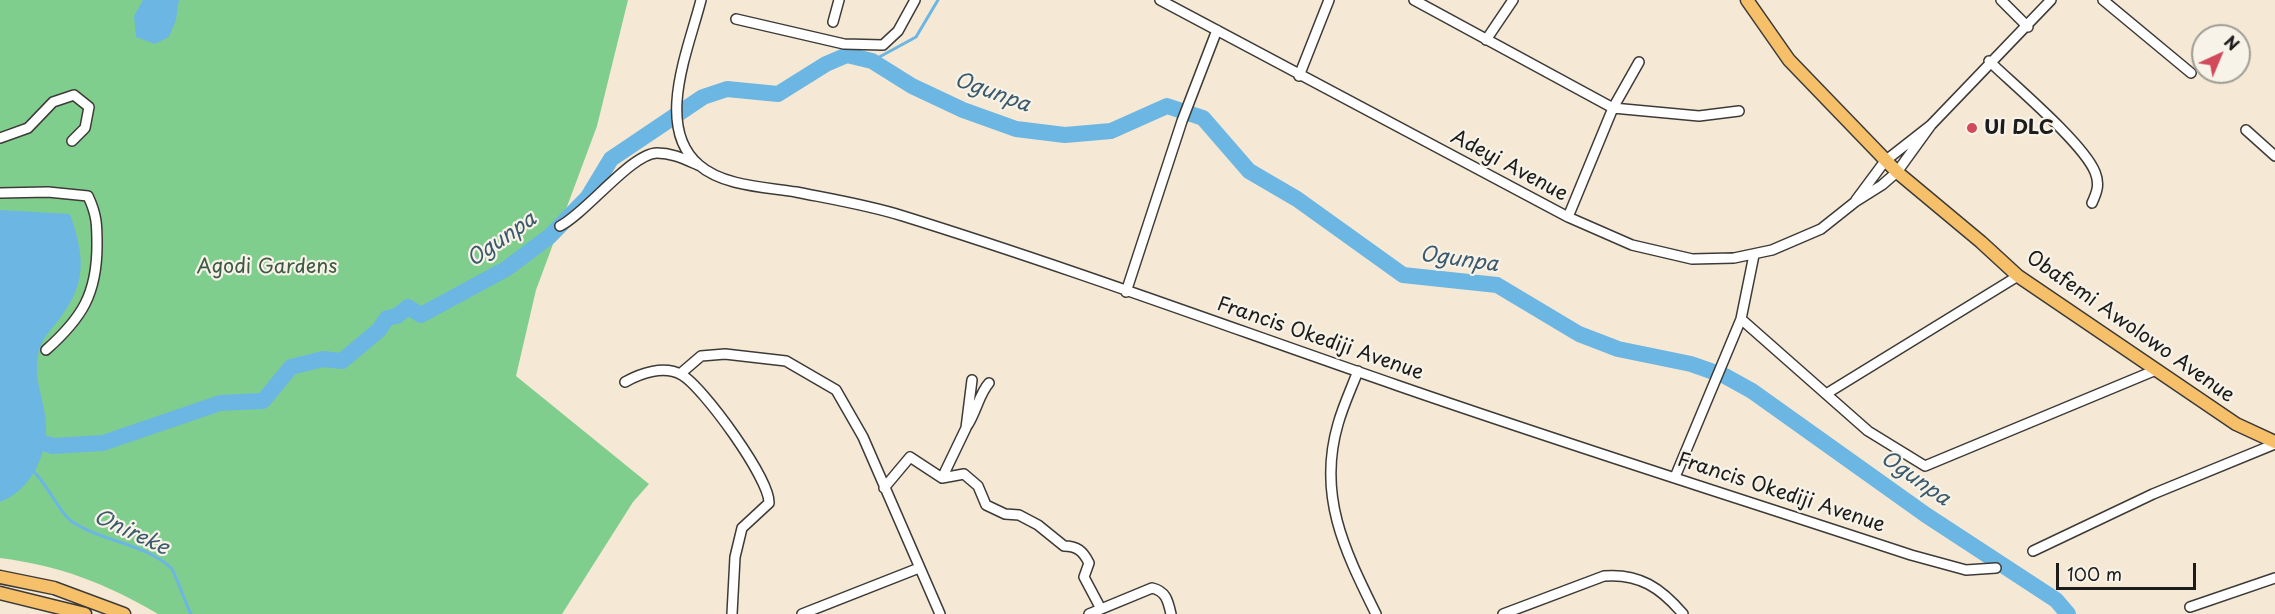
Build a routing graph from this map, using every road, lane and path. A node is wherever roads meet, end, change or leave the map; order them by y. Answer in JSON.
{"nodes":[{"id":1,"x":701,"y":0,"type":"edge"},
{"id":2,"x":839,"y":0,"type":"edge"},
{"id":3,"x":915,"y":0,"type":"edge"},
{"id":4,"x":1160,"y":0,"type":"edge"},
{"id":5,"x":1329,"y":0,"type":"edge"},
{"id":6,"x":1414,"y":0,"type":"edge"},
{"id":7,"x":1513,"y":0,"type":"edge"},
{"id":8,"x":1746,"y":0,"type":"edge"},
{"id":9,"x":2001,"y":0,"type":"edge"},
{"id":10,"x":2051,"y":0,"type":"edge"},
{"id":11,"x":2103,"y":0,"type":"edge"},
{"id":12,"x":736,"y":19,"type":"dead end"},
{"id":13,"x":833,"y":22,"type":"dead end"},
{"id":14,"x":2028,"y":27,"type":"junction"},
{"id":15,"x":1217,"y":30,"type":"junction"},
{"id":16,"x":1486,"y":40,"type":"junction"},
{"id":17,"x":1989,"y":61,"type":"junction"},
{"id":18,"x":1639,"y":62,"type":"dead end"},
{"id":19,"x":2191,"y":73,"type":"dead end"},
{"id":20,"x":1299,"y":76,"type":"junction"},
{"id":21,"x":1613,"y":108,"type":"junction"},
{"id":22,"x":1739,"y":111,"type":"dead end"},
{"id":23,"x":1930,"y":125,"type":"junction"},
{"id":24,"x":2246,"y":130,"type":"dead end"},
{"id":25,"x":0,"y":138,"type":"edge"},
{"id":26,"x":72,"y":141,"type":"dead end"},
{"id":27,"x":2275,"y":156,"type":"edge"},
{"id":28,"x":1885,"y":161,"type":"junction"},
{"id":29,"x":699,"y":166,"type":"junction"},
{"id":30,"x":1897,"y":172,"type":"junction"},
{"id":31,"x":0,"y":194,"type":"edge"},
{"id":32,"x":1855,"y":202,"type":"junction"},
{"id":33,"x":2092,"y":203,"type":"dead end"},
{"id":34,"x":1568,"y":217,"type":"junction"},
{"id":35,"x":560,"y":226,"type":"dead end"},
{"id":36,"x":1754,"y":255,"type":"junction"},
{"id":37,"x":2018,"y":276,"type":"junction"},
{"id":38,"x":1126,"y":292,"type":"junction"},
{"id":39,"x":1741,"y":319,"type":"junction"},
{"id":40,"x":46,"y":350,"type":"dead end"},
{"id":41,"x":2156,"y":370,"type":"junction"},
{"id":42,"x":1358,"y":371,"type":"junction"},
{"id":43,"x":680,"y":374,"type":"junction"},
{"id":44,"x":972,"y":380,"type":"dead end"},
{"id":45,"x":625,"y":382,"type":"dead end"},
{"id":46,"x":989,"y":383,"type":"dead end"},
{"id":47,"x":1826,"y":394,"type":"junction"},
{"id":48,"x":966,"y":428,"type":"junction"},
{"id":49,"x":2275,"y":443,"type":"edge"},
{"id":50,"x":942,"y":477,"type":"junction"},
{"id":51,"x":1675,"y":477,"type":"junction"},
{"id":52,"x":884,"y":488,"type":"junction"},
{"id":53,"x":2033,"y":551,"type":"dead end"},
{"id":54,"x":919,"y":568,"type":"junction"},
{"id":55,"x":1996,"y":568,"type":"dead end"},
{"id":56,"x":0,"y":577,"type":"edge"},
{"id":57,"x":2275,"y":578,"type":"edge"},
{"id":58,"x":0,"y":593,"type":"edge"},
{"id":59,"x":2190,"y":607,"type":"dead end"},
{"id":60,"x":1101,"y":609,"type":"junction"},
{"id":61,"x":85,"y":614,"type":"edge"},
{"id":62,"x":124,"y":614,"type":"edge"},
{"id":63,"x":732,"y":614,"type":"edge"},
{"id":64,"x":802,"y":614,"type":"edge"},
{"id":65,"x":940,"y":614,"type":"edge"},
{"id":66,"x":1089,"y":614,"type":"edge"},
{"id":67,"x":1171,"y":614,"type":"edge"},
{"id":68,"x":1376,"y":614,"type":"edge"},
{"id":69,"x":1503,"y":614,"type":"edge"},
{"id":70,"x":1683,"y":614,"type":"edge"}],
"edges":[{"from":1,"to":29,"type":"street","name":"Francis Okediji Avenue"},
{"from":2,"to":13,"type":"street"},
{"from":3,"to":12,"type":"street"},
{"from":4,"to":15,"type":"street","name":"Adeyi Avenue"},
{"from":5,"to":20,"type":"street"},
{"from":6,"to":16,"type":"street"},
{"from":7,"to":16,"type":"street"},
{"from":8,"to":28,"type":"main road","name":"Obafemi Awolowo Avenue"},
{"from":9,"to":14,"type":"street"},
{"from":10,"to":14,"type":"street"},
{"from":11,"to":19,"type":"street"},
{"from":14,"to":17,"type":"street"},
{"from":15,"to":20,"type":"street","name":"Adeyi Avenue"},
{"from":15,"to":38,"type":"street"},
{"from":16,"to":21,"type":"street"},
{"from":17,"to":23,"type":"street"},
{"from":17,"to":33,"type":"street"},
{"from":18,"to":21,"type":"street"},
{"from":20,"to":34,"type":"street","name":"Adeyi Avenue"},
{"from":21,"to":22,"type":"street"},
{"from":21,"to":34,"type":"street"},
{"from":23,"to":28,"type":"street","name":"Adeyi Avenue"},
{"from":23,"to":30,"type":"street","name":"Adeyi Avenue"},
{"from":24,"to":27,"type":"street"},
{"from":25,"to":26,"type":"street"},
{"from":28,"to":30,"type":"main road","name":"Obafemi Awolowo Avenue"},
{"from":28,"to":32,"type":"street","name":"Adeyi Avenue"},
{"from":29,"to":35,"type":"street"},
{"from":29,"to":38,"type":"street","name":"Francis Okediji Avenue"},
{"from":30,"to":32,"type":"street","name":"Adeyi Avenue"},
{"from":30,"to":37,"type":"main road","name":"Obafemi Awolowo Avenue"},
{"from":31,"to":40,"type":"street"},
{"from":32,"to":36,"type":"street","name":"Adeyi Avenue"},
{"from":34,"to":36,"type":"street","name":"Adeyi Avenue"},
{"from":36,"to":39,"type":"street"},
{"from":37,"to":41,"type":"main road","name":"Obafemi Awolowo Avenue"},
{"from":37,"to":47,"type":"street"},
{"from":38,"to":42,"type":"street","name":"Francis Okediji Avenue"},
{"from":39,"to":47,"type":"street"},
{"from":39,"to":51,"type":"street"},
{"from":41,"to":47,"type":"street"},
{"from":41,"to":49,"type":"main road","name":"Obafemi Awolowo Avenue"},
{"from":42,"to":51,"type":"street","name":"Francis Okediji Avenue"},
{"from":42,"to":68,"type":"street"},
{"from":43,"to":45,"type":"street"},
{"from":43,"to":52,"type":"street"},
{"from":43,"to":63,"type":"street"},
{"from":44,"to":48,"type":"street"},
{"from":46,"to":48,"type":"street"},
{"from":48,"to":50,"type":"street"},
{"from":49,"to":53,"type":"street"},
{"from":50,"to":52,"type":"street"},
{"from":50,"to":60,"type":"street"},
{"from":51,"to":55,"type":"street","name":"Francis Okediji Avenue"},
{"from":52,"to":54,"type":"street"},
{"from":54,"to":64,"type":"street"},
{"from":54,"to":65,"type":"street"},
{"from":56,"to":62,"type":"main road"},
{"from":57,"to":59,"type":"street"},
{"from":58,"to":61,"type":"main road"},
{"from":60,"to":66,"type":"street"},
{"from":60,"to":67,"type":"street"},
{"from":69,"to":70,"type":"street"}]}
